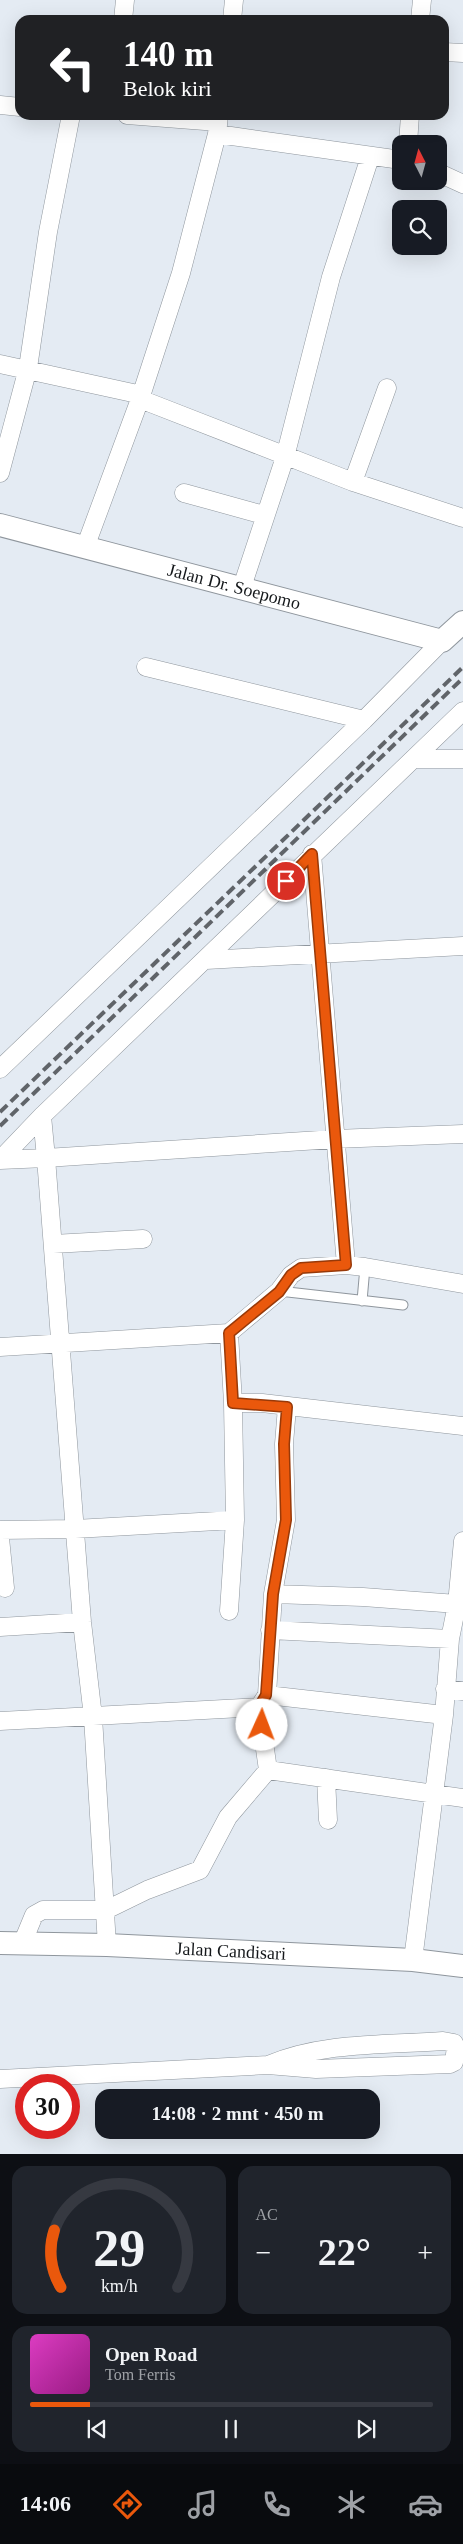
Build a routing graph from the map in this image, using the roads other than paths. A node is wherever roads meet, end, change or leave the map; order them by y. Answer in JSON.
{"nodes":[{"id":1,"x":125,"y":0,"type":"edge"},
{"id":2,"x":234,"y":0,"type":"edge"},
{"id":3,"x":422,"y":0,"type":"edge"},
{"id":4,"x":124,"y":15,"type":"edge"},
{"id":5,"x":232,"y":15,"type":"edge"},
{"id":6,"x":420,"y":15,"type":"edge"},
{"id":7,"x":449,"y":52,"type":"edge"},
{"id":8,"x":463,"y":53,"type":"edge"},
{"id":9,"x":0,"y":105,"type":"edge"},
{"id":10,"x":15,"y":106,"type":"edge"},
{"id":11,"x":70,"y":120,"type":"edge"},
{"id":12,"x":178,"y":120,"type":"edge"},
{"id":13,"x":410,"y":120,"type":"edge"},
{"id":14,"x":218,"y":124,"type":"edge"},
{"id":15,"x":409,"y":135,"type":"edge"},
{"id":16,"x":370,"y":157,"type":"junction"},
{"id":17,"x":392,"y":159,"type":"edge"},
{"id":18,"x":448,"y":177,"type":"edge"},
{"id":19,"x":463,"y":184,"type":"edge"},
{"id":20,"x":0,"y":364,"type":"edge"},
{"id":21,"x":28,"y":368,"type":"junction"},
{"id":22,"x":387,"y":388,"type":"dead end"},
{"id":23,"x":141,"y":397,"type":"junction"},
{"id":24,"x":285,"y":457,"type":"junction"},
{"id":25,"x":0,"y":473,"type":"edge"},
{"id":26,"x":353,"y":482,"type":"junction"},
{"id":27,"x":184,"y":493,"type":"dead end"},
{"id":28,"x":264,"y":515,"type":"junction"},
{"id":29,"x":463,"y":518,"type":"edge"},
{"id":30,"x":0,"y":524,"type":"edge"},
{"id":31,"x":86,"y":545,"type":"junction"},
{"id":32,"x":241,"y":590,"type":"junction"},
{"id":33,"x":455,"y":634,"type":"edge"},
{"id":34,"x":146,"y":667,"type":"dead end"},
{"id":35,"x":463,"y":711,"type":"edge"},
{"id":36,"x":364,"y":720,"type":"junction"},
{"id":37,"x":413,"y":759,"type":"junction"},
{"id":38,"x":463,"y":759,"type":"edge"},
{"id":39,"x":312,"y":854,"type":"junction"},
{"id":40,"x":463,"y":946,"type":"edge"},
{"id":41,"x":321,"y":953,"type":"junction"},
{"id":42,"x":206,"y":960,"type":"junction"},
{"id":43,"x":0,"y":1069,"type":"edge"},
{"id":44,"x":42,"y":1116,"type":"junction"},
{"id":45,"x":463,"y":1134,"type":"edge"},
{"id":46,"x":335,"y":1139,"type":"junction"},
{"id":47,"x":46,"y":1158,"type":"junction"},
{"id":48,"x":0,"y":1160,"type":"edge"},
{"id":49,"x":143,"y":1239,"type":"dead end"},
{"id":50,"x":53,"y":1244,"type":"junction"},
{"id":51,"x":346,"y":1265,"type":"junction"},
{"id":52,"x":365,"y":1267,"type":"junction"},
{"id":53,"x":463,"y":1284,"type":"edge"},
{"id":54,"x":279,"y":1292,"type":"junction"},
{"id":55,"x":362,"y":1301,"type":"junction"},
{"id":56,"x":403,"y":1305,"type":"dead end"},
{"id":57,"x":229,"y":1333,"type":"junction"},
{"id":58,"x":60,"y":1344,"type":"junction"},
{"id":59,"x":0,"y":1347,"type":"edge"},
{"id":60,"x":233,"y":1403,"type":"junction"},
{"id":61,"x":287,"y":1407,"type":"junction"},
{"id":62,"x":463,"y":1426,"type":"edge"},
{"id":63,"x":235,"y":1520,"type":"junction"},
{"id":64,"x":0,"y":1530,"type":"edge"},
{"id":65,"x":75,"y":1530,"type":"junction"},
{"id":66,"x":0,"y":1538,"type":"edge"},
{"id":67,"x":463,"y":1541,"type":"edge"},
{"id":68,"x":5,"y":1588,"type":"dead end"},
{"id":69,"x":273,"y":1594,"type":"junction"},
{"id":70,"x":458,"y":1604,"type":"junction"},
{"id":71,"x":230,"y":1611,"type":"dead end"},
{"id":72,"x":82,"y":1622,"type":"junction"},
{"id":73,"x":0,"y":1627,"type":"edge"},
{"id":74,"x":270,"y":1630,"type":"junction"},
{"id":75,"x":450,"y":1639,"type":"junction"},
{"id":76,"x":445,"y":1689,"type":"junction"},
{"id":77,"x":463,"y":1691,"type":"edge"},
{"id":78,"x":263,"y":1701,"type":"junction"},
{"id":79,"x":444,"y":1715,"type":"junction"},
{"id":80,"x":94,"y":1717,"type":"junction"},
{"id":81,"x":0,"y":1721,"type":"edge"},
{"id":82,"x":268,"y":1770,"type":"junction"},
{"id":83,"x":326,"y":1778,"type":"junction"},
{"id":84,"x":432,"y":1794,"type":"junction"},
{"id":85,"x":463,"y":1798,"type":"edge"},
{"id":86,"x":328,"y":1820,"type":"dead end"},
{"id":87,"x":106,"y":1927,"type":"junction"},
{"id":88,"x":11,"y":1943,"type":"edge"},
{"id":89,"x":413,"y":1960,"type":"junction"},
{"id":90,"x":463,"y":1966,"type":"edge"},
{"id":91,"x":459,"y":2054,"type":"edge"},
{"id":92,"x":0,"y":2079,"type":"edge"}],
"edges":[{"from":1,"to":4,"type":"street"},
{"from":2,"to":5,"type":"street"},
{"from":3,"to":6,"type":"street"},
{"from":7,"to":8,"type":"street"},
{"from":9,"to":10,"type":"street"},
{"from":11,"to":21,"type":"street"},
{"from":12,"to":14,"type":"street"},
{"from":13,"to":15,"type":"street"},
{"from":14,"to":16,"type":"street"},
{"from":14,"to":23,"type":"street"},
{"from":16,"to":17,"type":"street"},
{"from":16,"to":24,"type":"street"},
{"from":18,"to":19,"type":"street"},
{"from":20,"to":21,"type":"street"},
{"from":21,"to":23,"type":"street"},
{"from":21,"to":25,"type":"street"},
{"from":22,"to":26,"type":"street"},
{"from":23,"to":24,"type":"street"},
{"from":23,"to":31,"type":"street"},
{"from":24,"to":26,"type":"street"},
{"from":24,"to":28,"type":"street"},
{"from":26,"to":29,"type":"street"},
{"from":27,"to":28,"type":"street"},
{"from":28,"to":32,"type":"street"},
{"from":30,"to":31,"type":"street","name":"Jalan Dr. Soepomo"},
{"from":31,"to":32,"type":"street","name":"Jalan Dr. Soepomo"},
{"from":32,"to":33,"type":"street","name":"Jalan Dr. Soepomo"},
{"from":33,"to":36,"type":"street"},
{"from":34,"to":36,"type":"street"},
{"from":35,"to":37,"type":"street"},
{"from":36,"to":43,"type":"street"},
{"from":37,"to":38,"type":"street"},
{"from":37,"to":39,"type":"street"},
{"from":39,"to":41,"type":"street"},
{"from":39,"to":42,"type":"street"},
{"from":40,"to":41,"type":"street"},
{"from":41,"to":42,"type":"street"},
{"from":41,"to":46,"type":"street"},
{"from":42,"to":44,"type":"street"},
{"from":44,"to":47,"type":"street"},
{"from":44,"to":48,"type":"street"},
{"from":45,"to":46,"type":"street"},
{"from":46,"to":47,"type":"street"},
{"from":46,"to":51,"type":"street"},
{"from":47,"to":48,"type":"street"},
{"from":47,"to":50,"type":"street"},
{"from":49,"to":50,"type":"street"},
{"from":50,"to":58,"type":"street"},
{"from":51,"to":52,"type":"street"},
{"from":51,"to":54,"type":"street"},
{"from":52,"to":53,"type":"street"},
{"from":52,"to":55,"type":"lane"},
{"from":54,"to":55,"type":"lane"},
{"from":54,"to":57,"type":"street"},
{"from":55,"to":56,"type":"lane"},
{"from":57,"to":58,"type":"street"},
{"from":57,"to":60,"type":"street"},
{"from":58,"to":59,"type":"street"},
{"from":58,"to":65,"type":"street"},
{"from":60,"to":61,"type":"street"},
{"from":60,"to":63,"type":"street"},
{"from":61,"to":62,"type":"street"},
{"from":61,"to":69,"type":"street"},
{"from":63,"to":65,"type":"street"},
{"from":63,"to":71,"type":"street"},
{"from":64,"to":65,"type":"street"},
{"from":65,"to":72,"type":"street"},
{"from":66,"to":68,"type":"street"},
{"from":67,"to":70,"type":"street"},
{"from":69,"to":70,"type":"street"},
{"from":69,"to":74,"type":"street"},
{"from":70,"to":75,"type":"street"},
{"from":72,"to":73,"type":"street"},
{"from":72,"to":80,"type":"street"},
{"from":74,"to":75,"type":"street"},
{"from":74,"to":78,"type":"street"},
{"from":75,"to":76,"type":"street"},
{"from":76,"to":77,"type":"street"},
{"from":76,"to":79,"type":"street"},
{"from":78,"to":79,"type":"street"},
{"from":78,"to":80,"type":"street"},
{"from":78,"to":82,"type":"street"},
{"from":79,"to":84,"type":"street"},
{"from":80,"to":81,"type":"street"},
{"from":80,"to":87,"type":"street"},
{"from":82,"to":83,"type":"street"},
{"from":82,"to":87,"type":"street"},
{"from":83,"to":84,"type":"street"},
{"from":83,"to":86,"type":"street"},
{"from":84,"to":85,"type":"street"},
{"from":84,"to":89,"type":"street"},
{"from":87,"to":88,"type":"street","name":"Jalan Candisari"},
{"from":87,"to":88,"type":"street"},
{"from":87,"to":89,"type":"street","name":"Jalan Candisari"},
{"from":89,"to":90,"type":"street","name":"Jalan Candisari"},
{"from":91,"to":92,"type":"street"}]}
